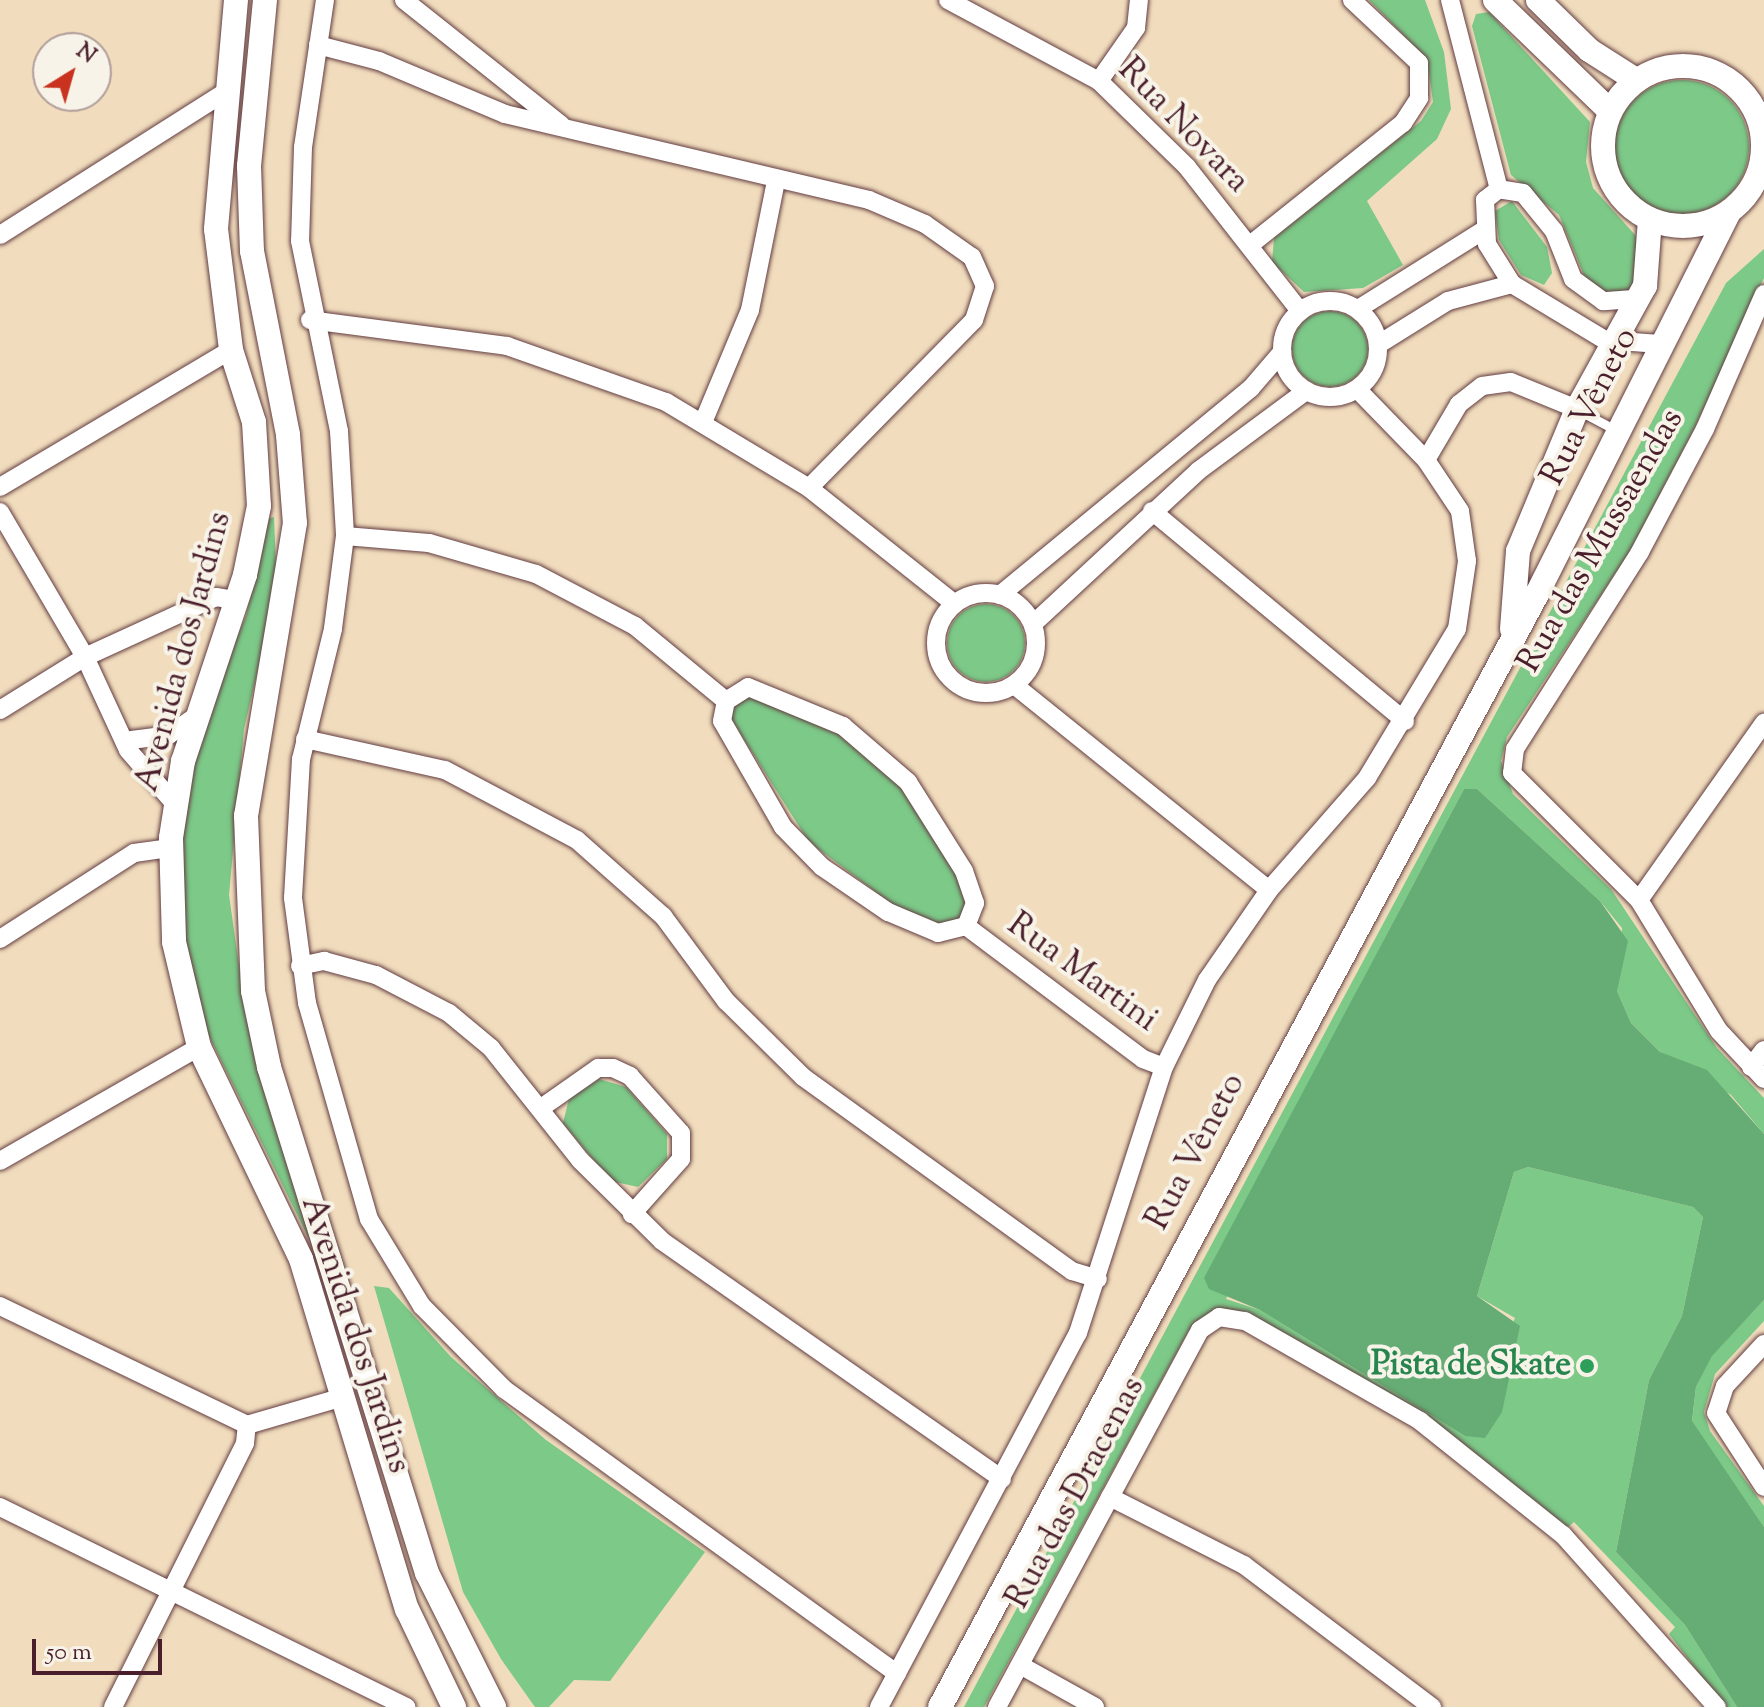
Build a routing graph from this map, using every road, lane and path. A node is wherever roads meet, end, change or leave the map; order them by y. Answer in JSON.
{"nodes":[{"id":1,"x":236,"y":0,"type":"edge"},
{"id":2,"x":265,"y":0,"type":"edge"},
{"id":3,"x":325,"y":0,"type":"edge"},
{"id":4,"x":404,"y":0,"type":"edge"},
{"id":5,"x":948,"y":0,"type":"edge"},
{"id":6,"x":1139,"y":0,"type":"edge"},
{"id":7,"x":1352,"y":0,"type":"edge"},
{"id":8,"x":1450,"y":0,"type":"edge"},
{"id":9,"x":1495,"y":0,"type":"edge"},
{"id":10,"x":1538,"y":0,"type":"edge"},
{"id":11,"x":318,"y":45,"type":"junction"},
{"id":12,"x":1636,"y":80,"type":"junction"},
{"id":13,"x":1099,"y":81,"type":"junction"},
{"id":14,"x":222,"y":94,"type":"junction"},
{"id":15,"x":1610,"y":111,"type":"junction"},
{"id":16,"x":567,"y":129,"type":"junction"},
{"id":17,"x":1764,"y":153,"type":"edge"},
{"id":18,"x":776,"y":181,"type":"junction"},
{"id":19,"x":1499,"y":189,"type":"junction"},
{"id":20,"x":1746,"y":207,"type":"edge"},
{"id":21,"x":1650,"y":220,"type":"junction"},
{"id":22,"x":1484,"y":230,"type":"junction"},
{"id":23,"x":0,"y":235,"type":"edge"},
{"id":24,"x":1250,"y":245,"type":"junction"},
{"id":25,"x":1512,"y":284,"type":"junction"},
{"id":26,"x":1764,"y":294,"type":"edge"},
{"id":27,"x":1634,"y":299,"type":"junction"},
{"id":28,"x":1358,"y":309,"type":"junction"},
{"id":29,"x":1300,"y":311,"type":"junction"},
{"id":30,"x":310,"y":320,"type":"junction"},
{"id":31,"x":1611,"y":340,"type":"junction"},
{"id":32,"x":1379,"y":344,"type":"junction"},
{"id":33,"x":1660,"y":344,"type":"junction"},
{"id":34,"x":231,"y":350,"type":"junction"},
{"id":35,"x":1282,"y":352,"type":"junction"},
{"id":36,"x":1357,"y":389,"type":"junction"},
{"id":37,"x":1306,"y":391,"type":"junction"},
{"id":38,"x":1577,"y":409,"type":"junction"},
{"id":39,"x":704,"y":420,"type":"junction"},
{"id":40,"x":1613,"y":429,"type":"junction"},
{"id":41,"x":1426,"y":460,"type":"junction"},
{"id":42,"x":0,"y":487,"type":"edge"},
{"id":43,"x":809,"y":488,"type":"junction"},
{"id":44,"x":259,"y":506,"type":"junction"},
{"id":45,"x":294,"y":507,"type":"junction"},
{"id":46,"x":1152,"y":511,"type":"junction"},
{"id":47,"x":0,"y":512,"type":"edge"},
{"id":48,"x":345,"y":536,"type":"junction"},
{"id":49,"x":1518,"y":551,"type":"junction"},
{"id":50,"x":1552,"y":561,"type":"junction"},
{"id":51,"x":1000,"y":595,"type":"junction"},
{"id":52,"x":236,"y":600,"type":"junction"},
{"id":53,"x":955,"y":604,"type":"junction"},
{"id":54,"x":1033,"y":624,"type":"junction"},
{"id":55,"x":1512,"y":629,"type":"junction"},
{"id":56,"x":85,"y":657,"type":"junction"},
{"id":57,"x":1014,"y":685,"type":"junction"},
{"id":58,"x":726,"y":701,"type":"junction"},
{"id":59,"x":0,"y":710,"type":"edge"},
{"id":60,"x":193,"y":718,"type":"junction"},
{"id":61,"x":1405,"y":721,"type":"junction"},
{"id":62,"x":1764,"y":723,"type":"edge"},
{"id":63,"x":305,"y":739,"type":"junction"},
{"id":64,"x":124,"y":741,"type":"junction"},
{"id":65,"x":175,"y":804,"type":"junction"},
{"id":66,"x":171,"y":848,"type":"junction"},
{"id":67,"x":1269,"y":890,"type":"junction"},
{"id":68,"x":1639,"y":900,"type":"junction"},
{"id":69,"x":966,"y":926,"type":"junction"},
{"id":70,"x":0,"y":939,"type":"edge"},
{"id":71,"x":300,"y":966,"type":"junction"},
{"id":72,"x":199,"y":1047,"type":"junction"},
{"id":73,"x":1764,"y":1050,"type":"edge"},
{"id":74,"x":1164,"y":1067,"type":"junction"},
{"id":75,"x":1757,"y":1073,"type":"edge"},
{"id":76,"x":541,"y":1108,"type":"junction"},
{"id":77,"x":0,"y":1161,"type":"edge"},
{"id":78,"x":632,"y":1214,"type":"junction"},
{"id":79,"x":330,"y":1254,"type":"junction"},
{"id":80,"x":301,"y":1259,"type":"junction"},
{"id":81,"x":1098,"y":1279,"type":"junction"},
{"id":82,"x":0,"y":1306,"type":"edge"},
{"id":83,"x":1764,"y":1344,"type":"edge"},
{"id":84,"x":340,"y":1398,"type":"junction"},
{"id":85,"x":247,"y":1425,"type":"junction"},
{"id":86,"x":1002,"y":1479,"type":"junction"},
{"id":87,"x":1764,"y":1487,"type":"edge"},
{"id":88,"x":1110,"y":1497,"type":"junction"},
{"id":89,"x":5,"y":1513,"type":"edge"},
{"id":90,"x":174,"y":1594,"type":"junction"},
{"id":91,"x":1020,"y":1665,"type":"junction"},
{"id":92,"x":897,"y":1674,"type":"junction"},
{"id":93,"x":450,"y":1706,"type":"edge"},
{"id":94,"x":113,"y":1707,"type":"edge"},
{"id":95,"x":406,"y":1707,"type":"edge"},
{"id":96,"x":494,"y":1707,"type":"edge"},
{"id":97,"x":879,"y":1707,"type":"edge"},
{"id":98,"x":940,"y":1707,"type":"edge"},
{"id":99,"x":997,"y":1707,"type":"edge"},
{"id":100,"x":1095,"y":1707,"type":"edge"},
{"id":101,"x":1432,"y":1707,"type":"edge"},
{"id":102,"x":1717,"y":1707,"type":"edge"}],
"edges":[{"from":1,"to":14,"type":"street","name":"Avenida dos Jardins"},
{"from":2,"to":45,"type":"street","name":"Avenida dos Jardins"},
{"from":3,"to":11,"type":"street"},
{"from":4,"to":16,"type":"street"},
{"from":5,"to":13,"type":"street","name":"Rua Novara"},
{"from":6,"to":13,"type":"street"},
{"from":7,"to":24,"type":"street"},
{"from":8,"to":19,"type":"street"},
{"from":9,"to":15,"type":"street"},
{"from":10,"to":12,"type":"street"},
{"from":11,"to":16,"type":"street"},
{"from":11,"to":30,"type":"street"},
{"from":12,"to":15,"type":"street"},
{"from":12,"to":17,"type":"street"},
{"from":13,"to":24,"type":"street","name":"Rua Novara"},
{"from":14,"to":23,"type":"street"},
{"from":14,"to":34,"type":"street","name":"Avenida dos Jardins"},
{"from":15,"to":21,"type":"street"},
{"from":16,"to":18,"type":"street"},
{"from":17,"to":20,"type":"street"},
{"from":18,"to":39,"type":"street"},
{"from":18,"to":43,"type":"street"},
{"from":19,"to":22,"type":"street"},
{"from":19,"to":27,"type":"street"},
{"from":20,"to":21,"type":"street"},
{"from":20,"to":33,"type":"street","name":"Rua Vêneto"},
{"from":21,"to":27,"type":"street","name":"Rua Vêneto"},
{"from":22,"to":25,"type":"street"},
{"from":22,"to":28,"type":"street"},
{"from":24,"to":29,"type":"street","name":"Rua Novara"},
{"from":25,"to":31,"type":"street"},
{"from":25,"to":32,"type":"street"},
{"from":26,"to":68,"type":"street","name":"Rua das Mussaendas"},
{"from":27,"to":31,"type":"street","name":"Rua Vêneto"},
{"from":28,"to":29,"type":"street"},
{"from":28,"to":32,"type":"street"},
{"from":29,"to":35,"type":"street"},
{"from":30,"to":39,"type":"street"},
{"from":30,"to":48,"type":"street"},
{"from":31,"to":33,"type":"street"},
{"from":31,"to":38,"type":"street","name":"Rua Vêneto"},
{"from":32,"to":36,"type":"street"},
{"from":33,"to":40,"type":"street","name":"Rua Vêneto"},
{"from":34,"to":42,"type":"street"},
{"from":34,"to":44,"type":"street","name":"Avenida dos Jardins"},
{"from":35,"to":37,"type":"street"},
{"from":35,"to":51,"type":"street"},
{"from":36,"to":37,"type":"street"},
{"from":36,"to":41,"type":"street"},
{"from":37,"to":46,"type":"street"},
{"from":38,"to":40,"type":"lane"},
{"from":38,"to":41,"type":"street"},
{"from":38,"to":49,"type":"street","name":"Rua Vêneto"},
{"from":39,"to":43,"type":"street"},
{"from":40,"to":50,"type":"street","name":"Rua Vêneto"},
{"from":41,"to":61,"type":"street"},
{"from":43,"to":53,"type":"street"},
{"from":44,"to":45,"type":"street"},
{"from":44,"to":52,"type":"street","name":"Avenida dos Jardins"},
{"from":45,"to":79,"type":"street","name":"Avenida dos Jardins"},
{"from":46,"to":54,"type":"street"},
{"from":46,"to":61,"type":"street"},
{"from":47,"to":56,"type":"street"},
{"from":48,"to":58,"type":"street"},
{"from":48,"to":63,"type":"street"},
{"from":49,"to":50,"type":"street"},
{"from":49,"to":55,"type":"street","name":"Rua Vêneto"},
{"from":50,"to":55,"type":"street","name":"Rua Vêneto"},
{"from":51,"to":53,"type":"street"},
{"from":51,"to":54,"type":"street"},
{"from":52,"to":56,"type":"street"},
{"from":52,"to":60,"type":"street","name":"Avenida dos Jardins"},
{"from":53,"to":57,"type":"street"},
{"from":54,"to":57,"type":"street"},
{"from":55,"to":98,"type":"street","name":"Rua Vêneto"},
{"from":56,"to":59,"type":"street"},
{"from":56,"to":64,"type":"street"},
{"from":57,"to":67,"type":"street"},
{"from":58,"to":69,"type":"street","name":"Rua Martini"},
{"from":58,"to":69,"type":"street","name":"Rua Martini"},
{"from":60,"to":64,"type":"street"},
{"from":60,"to":65,"type":"street","name":"Avenida dos Jardins"},
{"from":61,"to":67,"type":"street"},
{"from":62,"to":68,"type":"street"},
{"from":63,"to":71,"type":"street"},
{"from":63,"to":81,"type":"street"},
{"from":64,"to":65,"type":"street"},
{"from":65,"to":66,"type":"street","name":"Avenida dos Jardins"},
{"from":66,"to":70,"type":"street"},
{"from":66,"to":72,"type":"street","name":"Avenida dos Jardins"},
{"from":67,"to":74,"type":"street"},
{"from":68,"to":75,"type":"street"},
{"from":69,"to":74,"type":"street","name":"Rua Martini"},
{"from":71,"to":76,"type":"street"},
{"from":71,"to":92,"type":"street"},
{"from":72,"to":77,"type":"street"},
{"from":72,"to":80,"type":"street","name":"Avenida dos Jardins"},
{"from":73,"to":75,"type":"street"},
{"from":74,"to":81,"type":"street"},
{"from":76,"to":78,"type":"street"},
{"from":76,"to":78,"type":"street"},
{"from":78,"to":86,"type":"street"},
{"from":79,"to":80,"type":"street"},
{"from":79,"to":96,"type":"street","name":"Avenida dos Jardins"},
{"from":80,"to":84,"type":"street","name":"Avenida dos Jardins"},
{"from":81,"to":86,"type":"street"},
{"from":82,"to":85,"type":"street"},
{"from":83,"to":87,"type":"street"},
{"from":84,"to":85,"type":"street"},
{"from":84,"to":93,"type":"street","name":"Avenida dos Jardins"},
{"from":85,"to":90,"type":"street"},
{"from":86,"to":92,"type":"street"},
{"from":88,"to":91,"type":"street","name":"Rua das Dracenas"},
{"from":88,"to":101,"type":"street"},
{"from":88,"to":102,"type":"street","name":"Rua das Dracenas"},
{"from":89,"to":90,"type":"street"},
{"from":90,"to":94,"type":"street"},
{"from":90,"to":95,"type":"street"},
{"from":91,"to":99,"type":"street","name":"Rua das Dracenas"},
{"from":91,"to":100,"type":"street"},
{"from":92,"to":97,"type":"street"}]}
